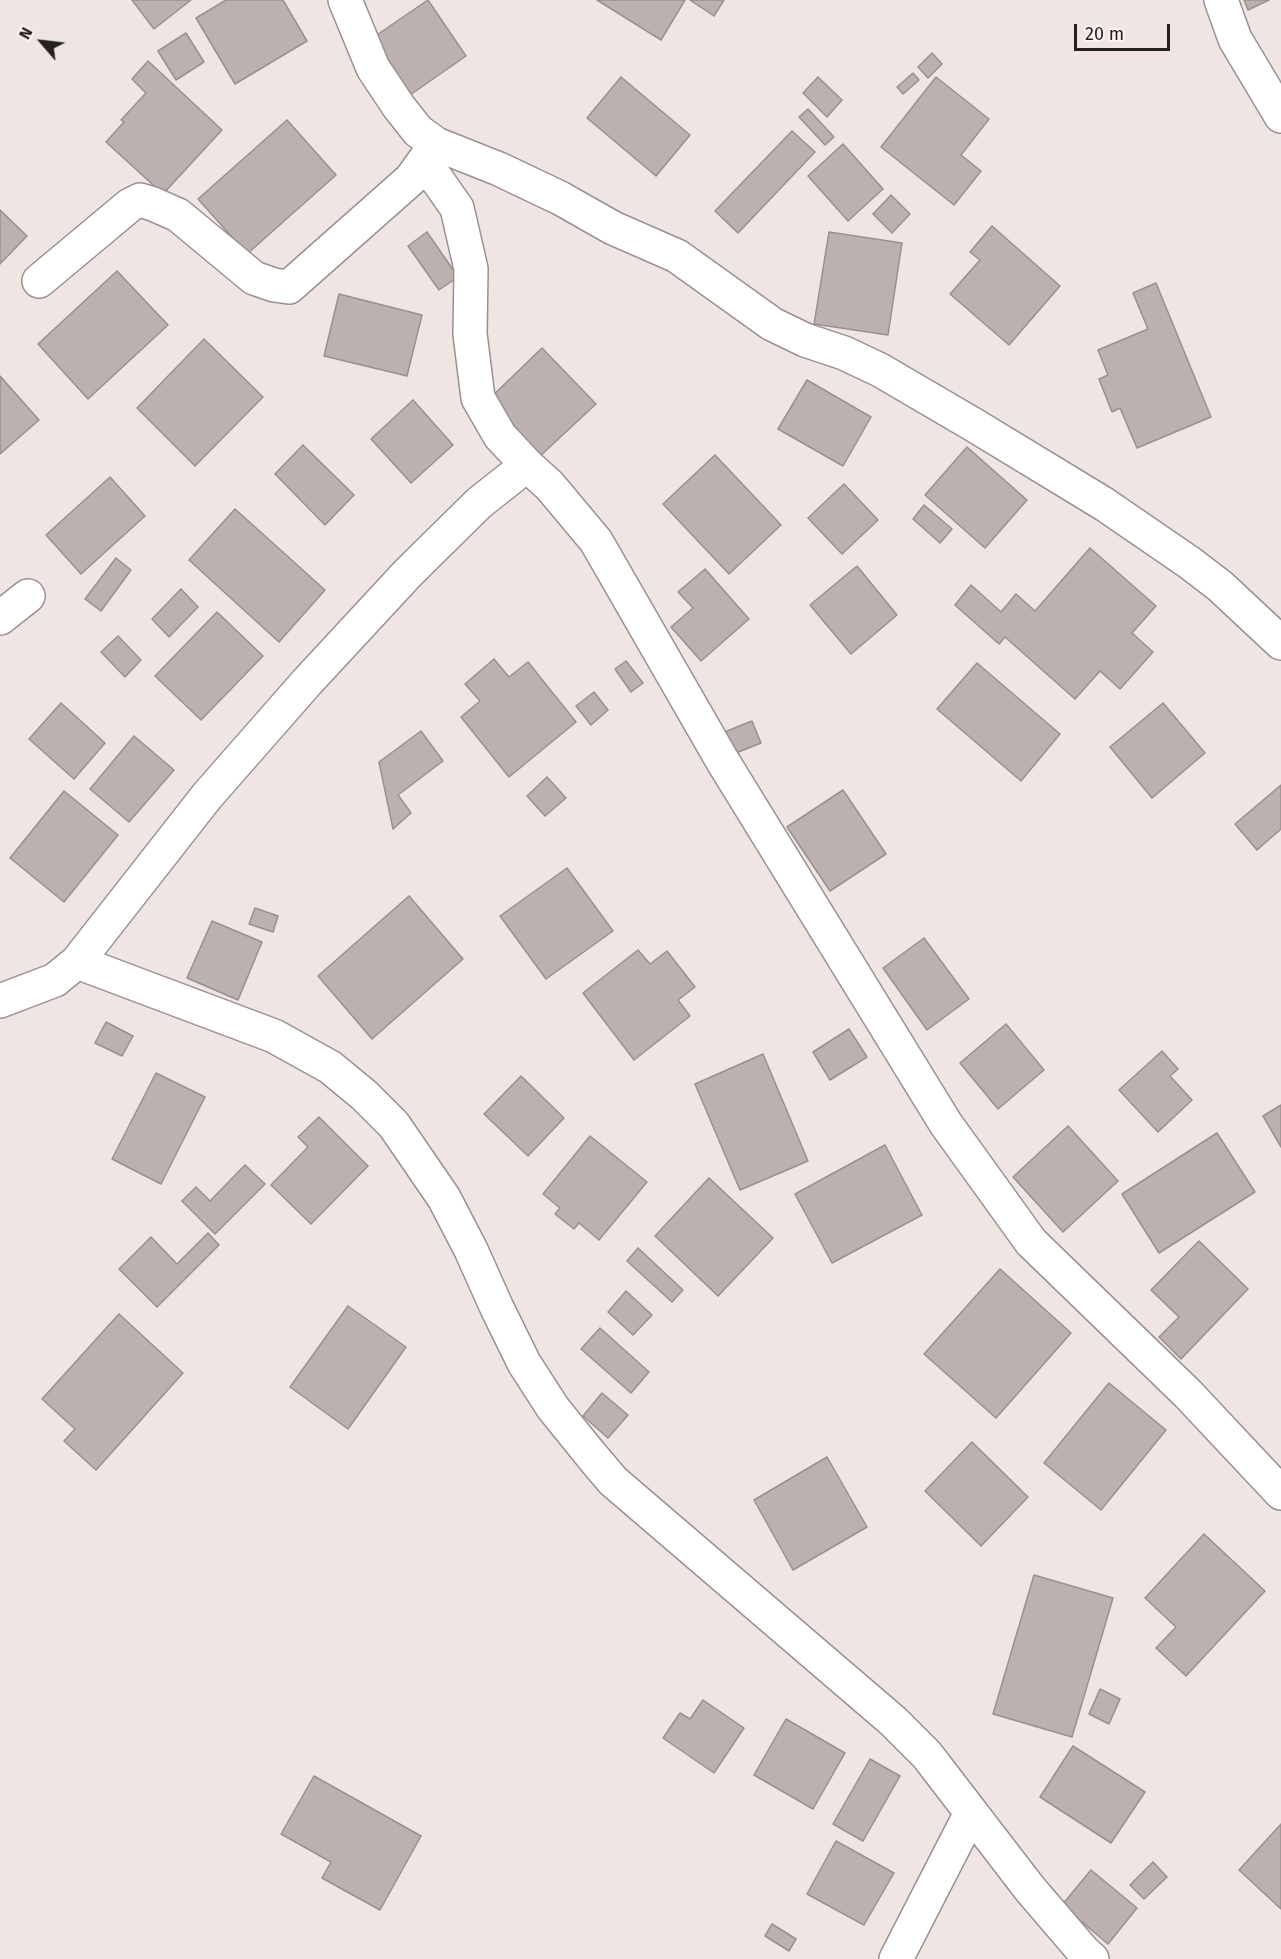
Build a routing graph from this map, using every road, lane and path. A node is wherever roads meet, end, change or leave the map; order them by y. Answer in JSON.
{"nodes":[{"id":1,"x":345,"y":0,"type":"edge"},
{"id":2,"x":1221,"y":0,"type":"edge"},
{"id":3,"x":1281,"y":116,"type":"edge"},
{"id":4,"x":430,"y":153,"type":"junction"},
{"id":5,"x":39,"y":281,"type":"dead end"},
{"id":6,"x":527,"y":465,"type":"junction"},
{"id":7,"x":28,"y":596,"type":"dead end"},
{"id":8,"x":0,"y":618,"type":"edge"},
{"id":9,"x":1281,"y":643,"type":"edge"},
{"id":10,"x":77,"y":962,"type":"junction"},
{"id":11,"x":0,"y":1001,"type":"edge"},
{"id":12,"x":1281,"y":1493,"type":"edge"},
{"id":13,"x":971,"y":1813,"type":"junction"},
{"id":14,"x":896,"y":1959,"type":"edge"},
{"id":15,"x":1092,"y":1959,"type":"edge"}],
"edges":[{"from":1,"to":4,"type":"street"},
{"from":2,"to":3,"type":"street"},
{"from":4,"to":5,"type":"street"},
{"from":4,"to":6,"type":"street"},
{"from":4,"to":9,"type":"street"},
{"from":6,"to":10,"type":"street"},
{"from":6,"to":12,"type":"street"},
{"from":7,"to":8,"type":"street"},
{"from":10,"to":11,"type":"street"},
{"from":10,"to":13,"type":"street"},
{"from":13,"to":14,"type":"street"},
{"from":13,"to":15,"type":"street"}]}
